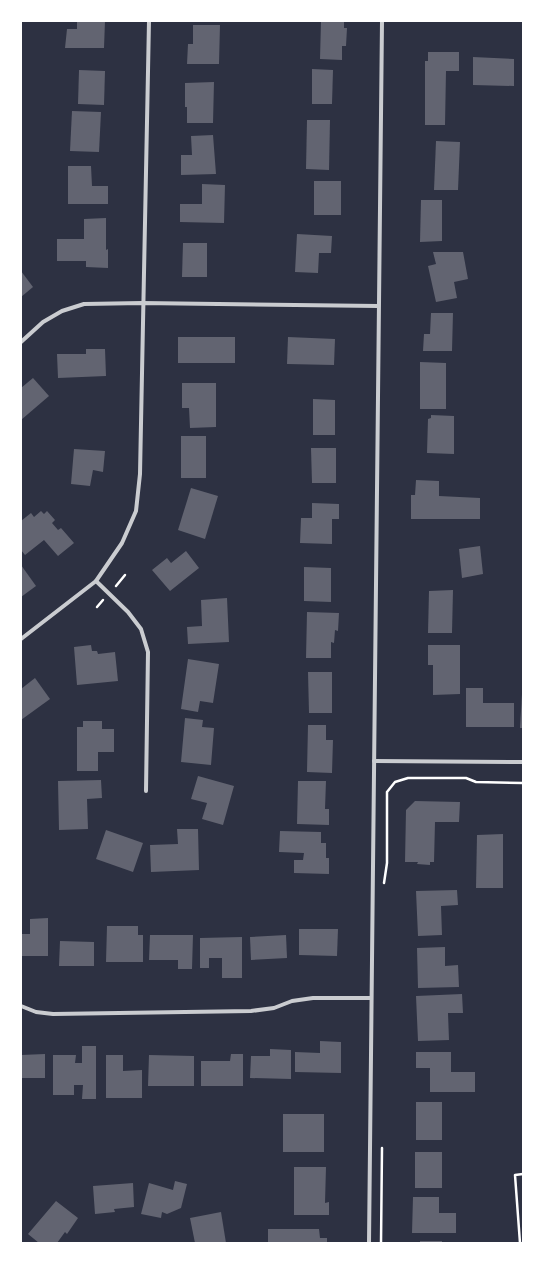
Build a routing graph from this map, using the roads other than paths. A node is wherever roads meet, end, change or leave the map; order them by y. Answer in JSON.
{"nodes":[{"id":1,"x":149,"y":21,"type":"edge"},
{"id":2,"x":382,"y":21,"type":"edge"},
{"id":3,"x":142,"y":303,"type":"junction"},
{"id":4,"x":378,"y":306,"type":"junction"},
{"id":5,"x":21,"y":342,"type":"edge"},
{"id":6,"x":96,"y":581,"type":"junction"},
{"id":7,"x":21,"y":639,"type":"edge"},
{"id":8,"x":374,"y":761,"type":"junction"},
{"id":9,"x":523,"y":762,"type":"edge"},
{"id":10,"x":146,"y":791,"type":"dead end"},
{"id":11,"x":371,"y":998,"type":"junction"},
{"id":12,"x":21,"y":1006,"type":"edge"},
{"id":13,"x":369,"y":1243,"type":"edge"}],
"edges":[{"from":1,"to":3,"type":"street"},
{"from":2,"to":4,"type":"street"},
{"from":3,"to":4,"type":"street"},
{"from":3,"to":5,"type":"street"},
{"from":3,"to":6,"type":"street"},
{"from":4,"to":8,"type":"street"},
{"from":6,"to":7,"type":"street"},
{"from":6,"to":10,"type":"street"},
{"from":8,"to":9,"type":"street"},
{"from":8,"to":11,"type":"street"},
{"from":11,"to":12,"type":"street"},
{"from":11,"to":13,"type":"street"}]}
